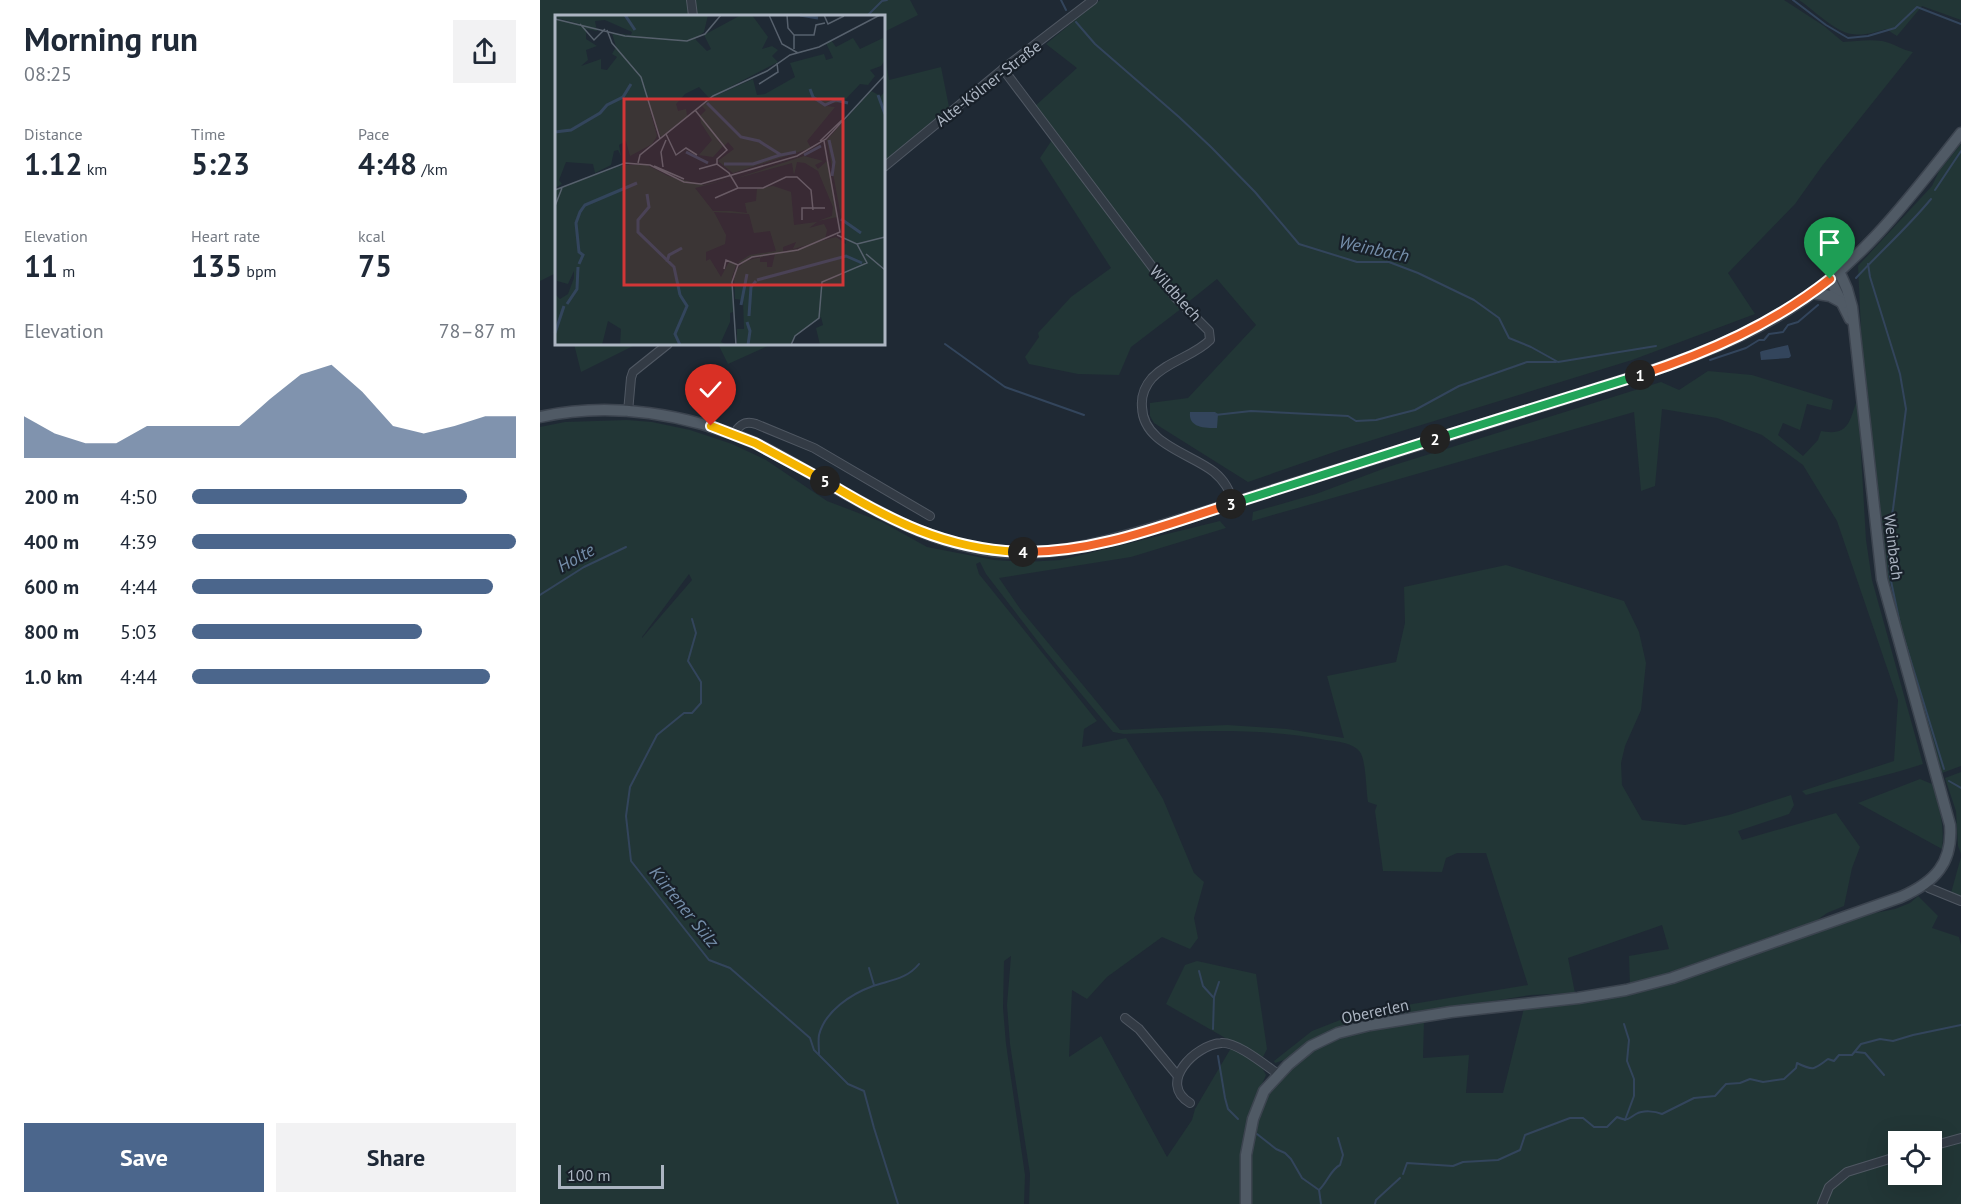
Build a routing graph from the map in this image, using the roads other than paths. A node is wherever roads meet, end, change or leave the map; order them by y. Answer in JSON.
{"nodes":[{"id":1,"x":691,"y":0,"type":"edge"},
{"id":2,"x":1094,"y":0,"type":"edge"},
{"id":3,"x":693,"y":15,"type":"edge"},
{"id":4,"x":1003,"y":69,"type":"junction"},
{"id":5,"x":1961,"y":133,"type":"edge"},
{"id":6,"x":885,"y":166,"type":"edge"},
{"id":7,"x":1839,"y":271,"type":"junction"},
{"id":8,"x":1830,"y":279,"type":"junction"},
{"id":9,"x":1812,"y":294,"type":"junction"},
{"id":10,"x":1843,"y":304,"type":"junction"},
{"id":11,"x":1853,"y":324,"type":"junction"},
{"id":12,"x":667,"y":345,"type":"edge"},
{"id":13,"x":628,"y":411,"type":"junction"},
{"id":14,"x":540,"y":417,"type":"edge"},
{"id":15,"x":734,"y":434,"type":"junction"},
{"id":16,"x":1234,"y":503,"type":"junction"},
{"id":17,"x":930,"y":516,"type":"dead end"},
{"id":18,"x":1926,"y":884,"type":"junction"},
{"id":19,"x":1961,"y":901,"type":"edge"},
{"id":20,"x":1626,"y":990,"type":"joint"},
{"id":21,"x":1125,"y":1018,"type":"dead end"},
{"id":22,"x":1278,"y":1074,"type":"junction"},
{"id":23,"x":1177,"y":1075,"type":"junction"},
{"id":24,"x":1190,"y":1103,"type":"dead end"},
{"id":25,"x":1961,"y":1138,"type":"edge"},
{"id":26,"x":1942,"y":1143,"type":"edge"},
{"id":27,"x":1888,"y":1159,"type":"edge"},
{"id":28,"x":1246,"y":1204,"type":"edge"},
{"id":29,"x":1822,"y":1204,"type":"edge"}],
"edges":[{"from":1,"to":3,"type":"street"},
{"from":2,"to":4,"type":"street","name":"Alte-Kölner-Straße"},
{"from":4,"to":6,"type":"street","name":"Alte-Kölner-Straße"},
{"from":4,"to":16,"type":"street","name":"Wildblech"},
{"from":5,"to":7,"type":"main road"},
{"from":7,"to":8,"type":"main road"},
{"from":7,"to":11,"type":"main road","name":"Weinbach"},
{"from":8,"to":9,"type":"main road"},
{"from":8,"to":10,"type":"main road","name":"Weinbach"},
{"from":9,"to":10,"type":"main road"},
{"from":9,"to":16,"type":"main road"},
{"from":10,"to":11,"type":"main road","name":"Weinbach"},
{"from":11,"to":18,"type":"main road","name":"Weinbach"},
{"from":12,"to":13,"type":"street"},
{"from":13,"to":14,"type":"main road"},
{"from":13,"to":15,"type":"main road"},
{"from":15,"to":16,"type":"main road"},
{"from":15,"to":17,"type":"street"},
{"from":18,"to":19,"type":"street"},
{"from":18,"to":20,"type":"main road","name":"Weinbach"},
{"from":20,"to":22,"type":"main road","name":"Obererlen"},
{"from":21,"to":23,"type":"street"},
{"from":22,"to":23,"type":"street"},
{"from":22,"to":28,"type":"main road","name":"Obererlen"},
{"from":23,"to":24,"type":"street"},
{"from":25,"to":26,"type":"street"},
{"from":27,"to":29,"type":"street"}]}
